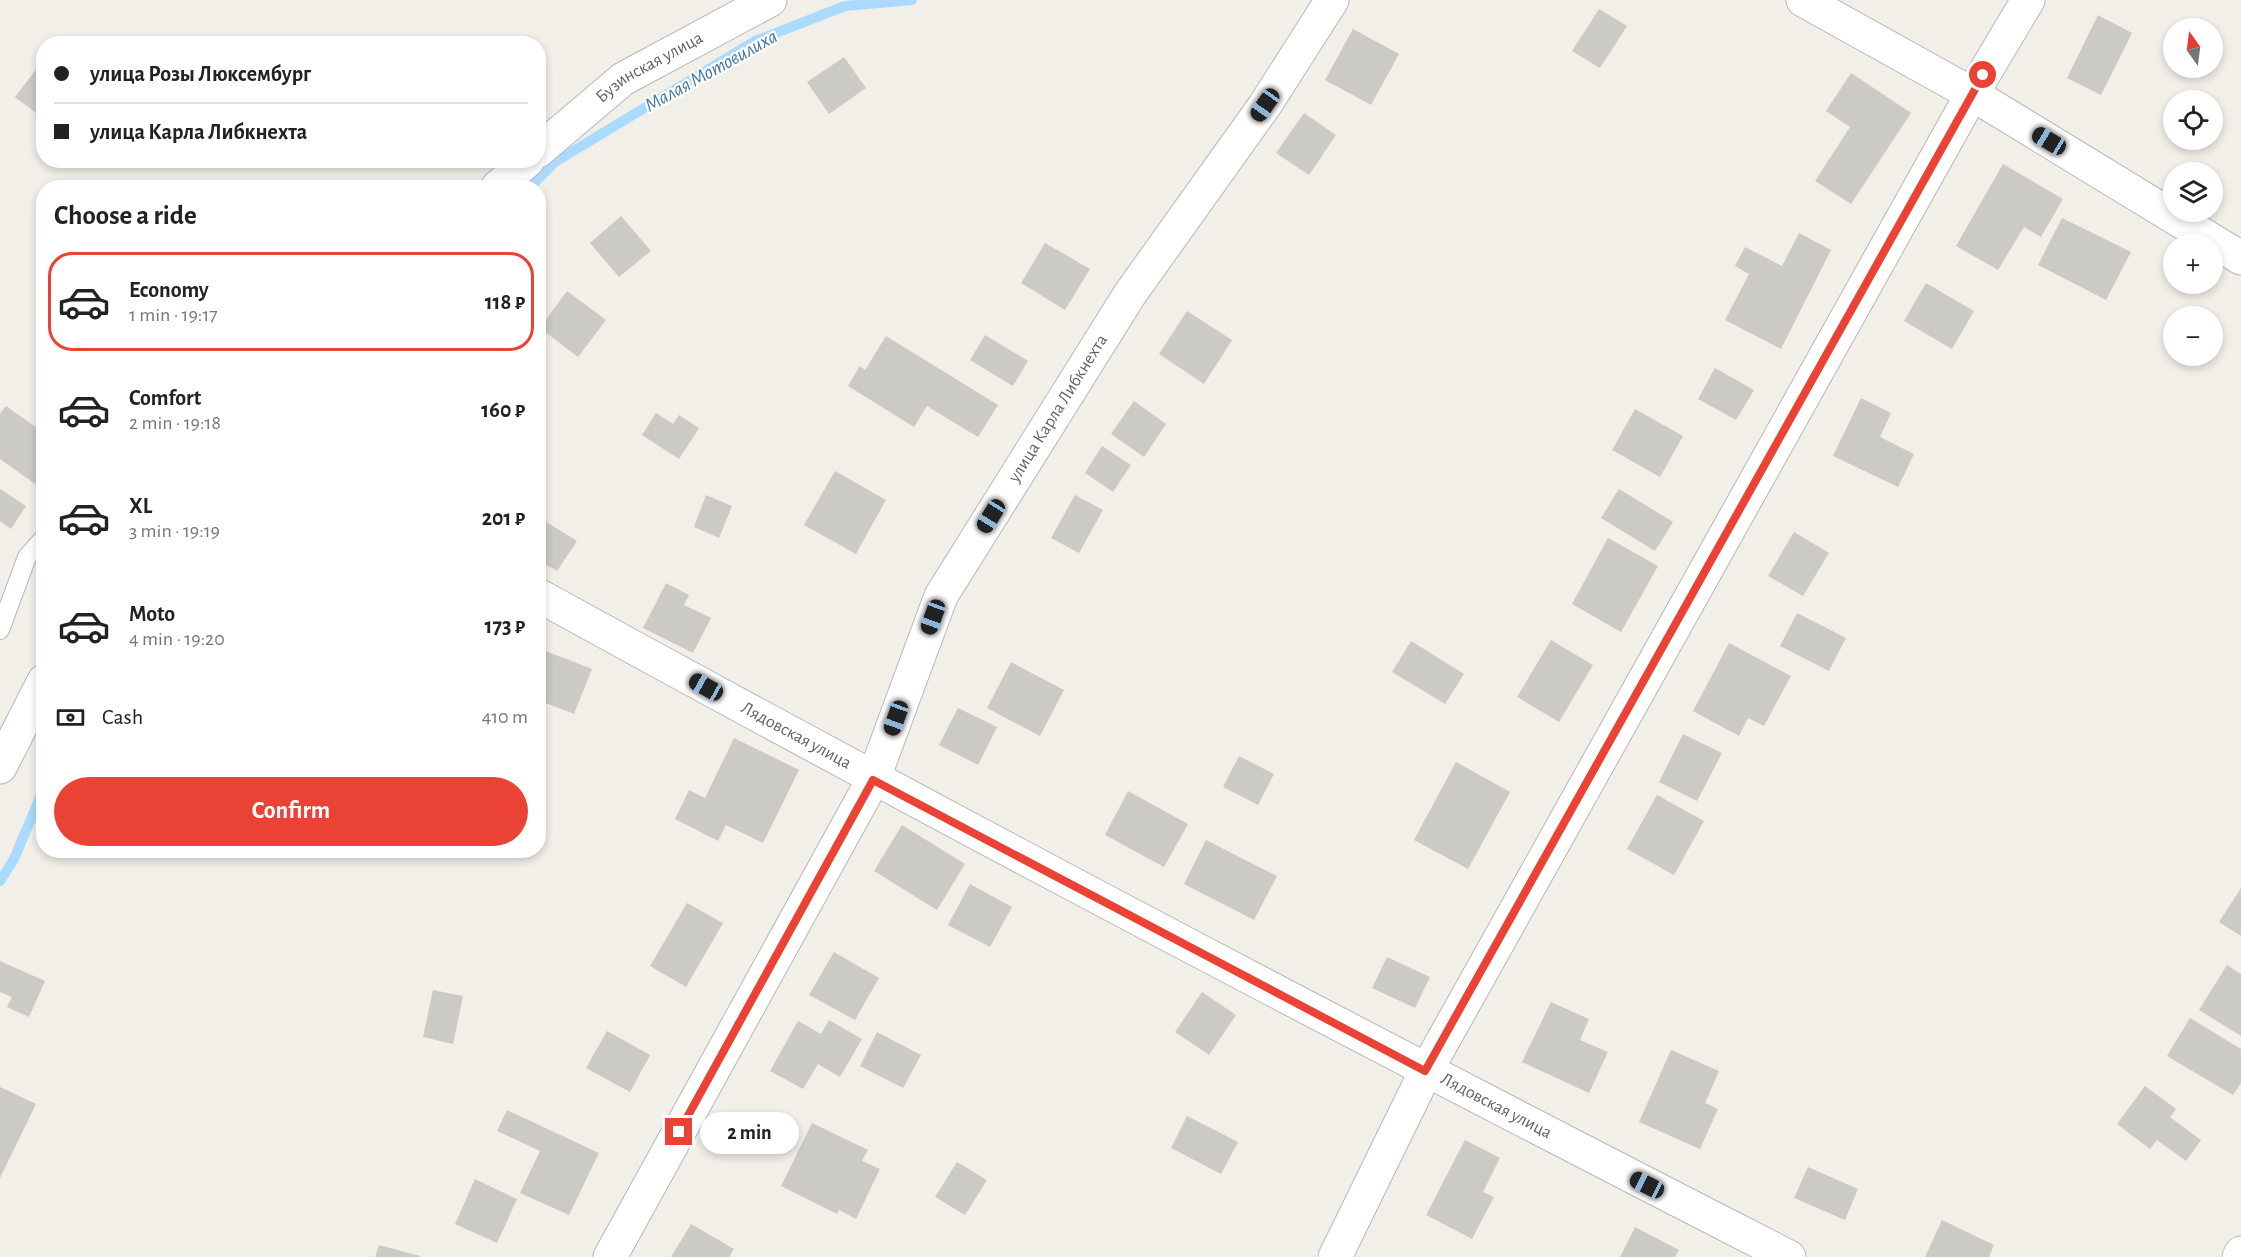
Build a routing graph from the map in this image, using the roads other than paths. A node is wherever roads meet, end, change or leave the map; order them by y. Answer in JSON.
{"nodes":[{"id":1,"x":770,"y":0,"type":"edge"},
{"id":2,"x":1332,"y":0,"type":"edge"},
{"id":3,"x":1803,"y":0,"type":"edge"},
{"id":4,"x":2028,"y":0,"type":"edge"},
{"id":5,"x":1972,"y":94,"type":"junction"},
{"id":6,"x":546,"y":145,"type":"edge"},
{"id":7,"x":519,"y":168,"type":"edge"},
{"id":8,"x":506,"y":180,"type":"edge"},
{"id":9,"x":2241,"y":258,"type":"edge"},
{"id":10,"x":36,"y":547,"type":"edge"},
{"id":11,"x":546,"y":599,"type":"edge"},
{"id":12,"x":0,"y":630,"type":"edge"},
{"id":13,"x":36,"y":697,"type":"edge"},
{"id":14,"x":0,"y":767,"type":"edge"},
{"id":15,"x":873,"y":780,"type":"junction"},
{"id":16,"x":1425,"y":1071,"type":"junction"},
{"id":17,"x":610,"y":1257,"type":"edge"},
{"id":18,"x":1335,"y":1257,"type":"edge"},
{"id":19,"x":1789,"y":1257,"type":"edge"}],
"edges":[{"from":1,"to":6,"type":"street","name":"Бузинская улица"},
{"from":2,"to":15,"type":"street","name":"улица Карла Либкнехта"},
{"from":3,"to":5,"type":"street"},
{"from":4,"to":5,"type":"street"},
{"from":5,"to":9,"type":"street"},
{"from":5,"to":16,"type":"street"},
{"from":7,"to":8,"type":"street"},
{"from":10,"to":12,"type":"lane"},
{"from":11,"to":15,"type":"street","name":"Лядовская улица"},
{"from":13,"to":14,"type":"street"},
{"from":15,"to":16,"type":"street","name":"Лядовская улица"},
{"from":15,"to":17,"type":"street","name":"улица Карла Либкнехта"},
{"from":16,"to":18,"type":"street"},
{"from":16,"to":19,"type":"street","name":"Лядовская улица"}]}
